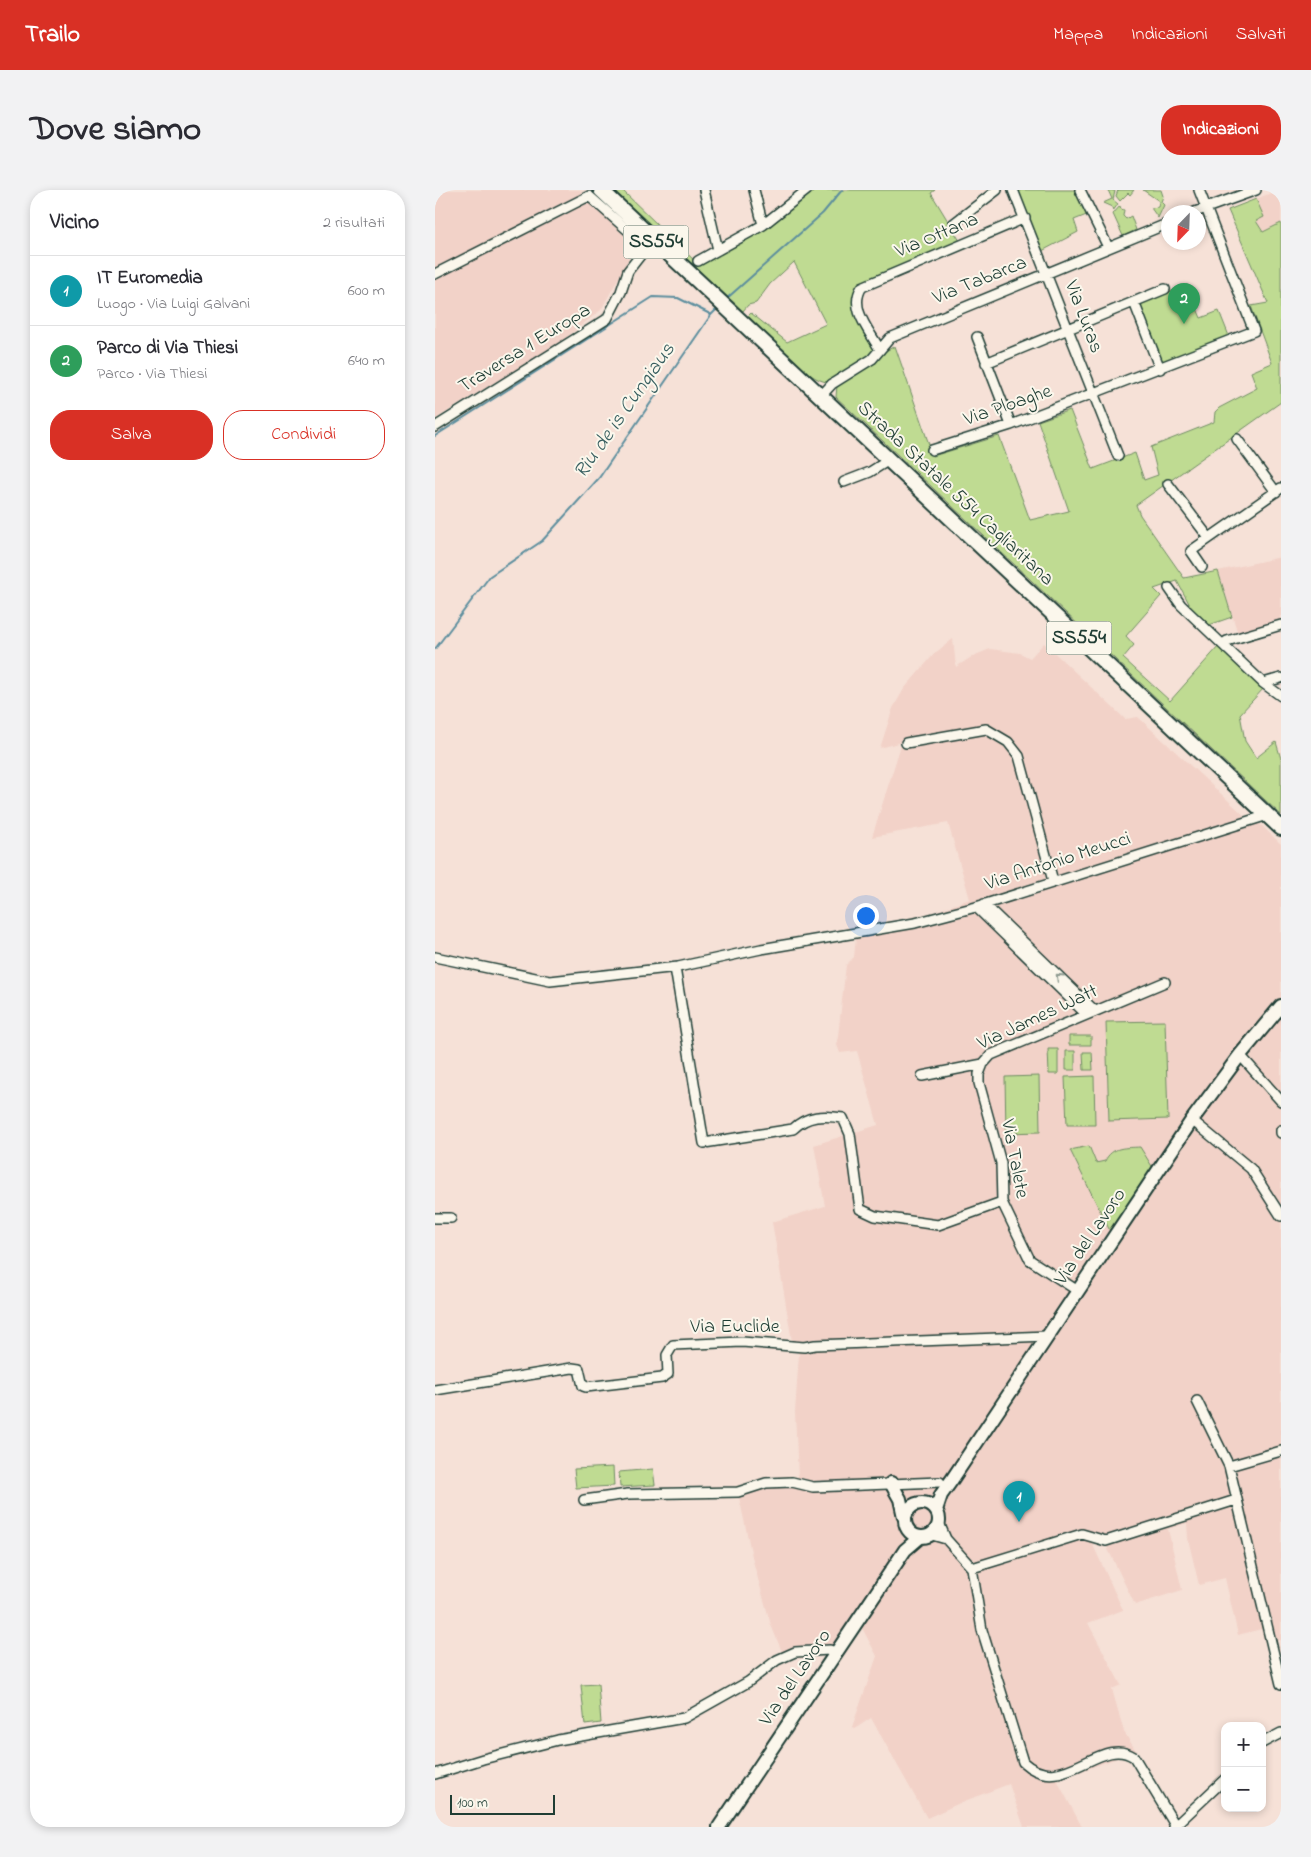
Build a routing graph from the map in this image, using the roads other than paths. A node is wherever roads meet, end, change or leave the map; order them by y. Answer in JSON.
{"nodes":[{"id":1,"x":601,"y":190,"type":"edge"},
{"id":2,"x":704,"y":190,"type":"edge"},
{"id":3,"x":754,"y":190,"type":"edge"},
{"id":4,"x":807,"y":190,"type":"edge"},
{"id":5,"x":997,"y":190,"type":"edge"},
{"id":6,"x":1013,"y":190,"type":"edge"},
{"id":7,"x":1199,"y":190,"type":"edge"},
{"id":8,"x":1253,"y":190,"type":"edge"},
{"id":9,"x":1083,"y":191,"type":"edge"},
{"id":10,"x":1205,"y":205,"type":"edge"},
{"id":11,"x":1206,"y":208,"type":"joint"},
{"id":12,"x":1025,"y":218,"type":"junction"},
{"id":13,"x":763,"y":224,"type":"junction"},
{"id":14,"x":953,"y":224,"type":"dead end"},
{"id":15,"x":1161,"y":226,"type":"edge"},
{"id":16,"x":650,"y":243,"type":"junction"},
{"id":17,"x":1109,"y":247,"type":"junction"},
{"id":18,"x":718,"y":250,"type":"junction"},
{"id":19,"x":698,"y":261,"type":"dead end"},
{"id":20,"x":1047,"y":273,"type":"junction"},
{"id":21,"x":435,"y":274,"type":"edge"},
{"id":22,"x":1165,"y":289,"type":"dead end"},
{"id":23,"x":1134,"y":302,"type":"junction"},
{"id":24,"x":1068,"y":329,"type":"junction"},
{"id":25,"x":977,"y":337,"type":"dead end"},
{"id":26,"x":880,"y":350,"type":"junction"},
{"id":27,"x":986,"y":363,"type":"junction"},
{"id":28,"x":1159,"y":368,"type":"junction"},
{"id":29,"x":1094,"y":394,"type":"junction"},
{"id":30,"x":821,"y":396,"type":"junction"},
{"id":31,"x":1011,"y":426,"type":"junction"},
{"id":32,"x":435,"y":427,"type":"edge"},
{"id":33,"x":1237,"y":439,"type":"dead end"},
{"id":34,"x":932,"y":450,"type":"dead end"},
{"id":35,"x":1118,"y":456,"type":"dead end"},
{"id":36,"x":889,"y":460,"type":"junction"},
{"id":37,"x":844,"y":482,"type":"dead end"},
{"id":38,"x":1168,"y":484,"type":"dead end"},
{"id":39,"x":1278,"y":490,"type":"edge"},
{"id":40,"x":1209,"y":538,"type":"junction"},
{"id":41,"x":1202,"y":567,"type":"dead end"},
{"id":42,"x":1169,"y":588,"type":"dead end"},
{"id":43,"x":1281,"y":625,"type":"edge"},
{"id":44,"x":1223,"y":645,"type":"junction"},
{"id":45,"x":1281,"y":678,"type":"edge"},
{"id":46,"x":1263,"y":683,"type":"junction"},
{"id":47,"x":1281,"y":696,"type":"edge"},
{"id":48,"x":906,"y":743,"type":"dead end"},
{"id":49,"x":1268,"y":815,"type":"junction"},
{"id":50,"x":1281,"y":828,"type":"edge"},
{"id":51,"x":1053,"y":881,"type":"junction"},
{"id":52,"x":980,"y":905,"type":"junction"},
{"id":53,"x":435,"y":957,"type":"edge"},
{"id":54,"x":1036,"y":960,"type":"junction"},
{"id":55,"x":675,"y":968,"type":"junction"},
{"id":56,"x":1165,"y":982,"type":"dead end"},
{"id":57,"x":1281,"y":1006,"type":"edge"},
{"id":58,"x":1095,"y":1011,"type":"junction"},
{"id":59,"x":1086,"y":1014,"type":"junction"},
{"id":60,"x":1240,"y":1055,"type":"junction"},
{"id":61,"x":983,"y":1064,"type":"junction"},
{"id":62,"x":922,"y":1076,"type":"dead end"},
{"id":63,"x":1281,"y":1101,"type":"edge"},
{"id":64,"x":1192,"y":1120,"type":"junction"},
{"id":65,"x":1002,"y":1202,"type":"junction"},
{"id":66,"x":1281,"y":1216,"type":"edge"},
{"id":67,"x":435,"y":1218,"type":"edge"},
{"id":68,"x":451,"y":1218,"type":"dead end"},
{"id":69,"x":1078,"y":1291,"type":"junction"},
{"id":70,"x":1047,"y":1336,"type":"junction"},
{"id":71,"x":435,"y":1390,"type":"edge"},
{"id":72,"x":1197,"y":1401,"type":"dead end"},
{"id":73,"x":1281,"y":1451,"type":"edge"},
{"id":74,"x":1229,"y":1466,"type":"junction"},
{"id":75,"x":891,"y":1483,"type":"junction"},
{"id":76,"x":941,"y":1489,"type":"junction"},
{"id":77,"x":584,"y":1500,"type":"dead end"},
{"id":78,"x":1235,"y":1500,"type":"junction"},
{"id":79,"x":927,"y":1505,"type":"junction"},
{"id":80,"x":904,"y":1517,"type":"junction"},
{"id":81,"x":939,"y":1523,"type":"junction"},
{"id":82,"x":907,"y":1530,"type":"junction"},
{"id":83,"x":932,"y":1534,"type":"junction"},
{"id":84,"x":919,"y":1538,"type":"junction"},
{"id":85,"x":945,"y":1540,"type":"junction"},
{"id":86,"x":905,"y":1550,"type":"junction"},
{"id":87,"x":972,"y":1568,"type":"junction"},
{"id":88,"x":836,"y":1653,"type":"junction"},
{"id":89,"x":1281,"y":1684,"type":"edge"},
{"id":90,"x":1281,"y":1733,"type":"edge"},
{"id":91,"x":1266,"y":1741,"type":"edge"},
{"id":92,"x":435,"y":1774,"type":"edge"},
{"id":93,"x":1221,"y":1783,"type":"edge"},
{"id":94,"x":1174,"y":1826,"type":"edge"},
{"id":95,"x":719,"y":1827,"type":"edge"}],
"edges":[{"from":1,"to":16,"type":"main road","name":"Strada Statale 554 Cagliaritana","number":"SS554"},
{"from":2,"to":18,"type":"street"},
{"from":3,"to":13,"type":"street"},
{"from":4,"to":13,"type":"street"},
{"from":5,"to":14,"type":"street"},
{"from":6,"to":12,"type":"street","name":"Via Luras"},
{"from":7,"to":10,"type":"street"},
{"from":8,"to":11,"type":"street"},
{"from":9,"to":17,"type":"street"},
{"from":11,"to":28,"type":"street","name":"Via Ploaghe"},
{"from":12,"to":20,"type":"street","name":"Via Luras"},
{"from":12,"to":26,"type":"street","name":"Via Ottana"},
{"from":13,"to":18,"type":"street"},
{"from":15,"to":17,"type":"street","name":"Via Tabarca"},
{"from":16,"to":21,"type":"street"},
{"from":16,"to":30,"type":"main road","name":"Strada Statale 554 Cagliaritana","number":"SS554"},
{"from":16,"to":32,"type":"street","name":"Traversa 1 Europa"},
{"from":17,"to":20,"type":"street","name":"Via Tabarca"},
{"from":18,"to":19,"type":"street"},
{"from":20,"to":24,"type":"street","name":"Via Luras"},
{"from":20,"to":26,"type":"street","name":"Via Tabarca"},
{"from":22,"to":23,"type":"street"},
{"from":23,"to":24,"type":"street"},
{"from":23,"to":28,"type":"street"},
{"from":24,"to":27,"type":"street"},
{"from":24,"to":29,"type":"street","name":"Via Luras"},
{"from":25,"to":27,"type":"street"},
{"from":26,"to":30,"type":"street","name":"Via Tabarca"},
{"from":27,"to":31,"type":"street"},
{"from":28,"to":29,"type":"street","name":"Via Ploaghe"},
{"from":29,"to":31,"type":"street","name":"Via Ploaghe"},
{"from":29,"to":35,"type":"street","name":"Via Luras"},
{"from":30,"to":36,"type":"main road","name":"Strada Statale 554 Cagliaritana","number":"SS554"},
{"from":31,"to":34,"type":"street","name":"Via Ploaghe"},
{"from":33,"to":39,"type":"street"},
{"from":36,"to":37,"type":"street"},
{"from":36,"to":49,"type":"main road","name":"Strada Statale 554 Cagliaritana","number":"SS554"},
{"from":38,"to":40,"type":"street"},
{"from":39,"to":40,"type":"street"},
{"from":40,"to":41,"type":"street"},
{"from":42,"to":44,"type":"street"},
{"from":43,"to":44,"type":"street"},
{"from":44,"to":46,"type":"street"},
{"from":45,"to":46,"type":"street"},
{"from":46,"to":47,"type":"street"},
{"from":48,"to":51,"type":"street"},
{"from":49,"to":50,"type":"main road","name":"Strada Statale 554 Cagliaritana","number":"SS554"},
{"from":49,"to":51,"type":"street","name":"Via Antonio Meucci"},
{"from":51,"to":52,"type":"street","name":"Via Antonio Meucci"},
{"from":52,"to":54,"type":"street"},
{"from":52,"to":55,"type":"street","name":"Via Antonio Meucci"},
{"from":53,"to":55,"type":"street","name":"Via Antonio Meucci"},
{"from":58,"to":54,"type":"street","one_way":true},
{"from":54,"to":59,"type":"street"},
{"from":55,"to":65,"type":"street"},
{"from":56,"to":58,"type":"street","name":"Via James Watt"},
{"from":57,"to":60,"type":"main road","name":"Via del Lavoro"},
{"from":58,"to":59,"type":"street","name":"Via James Watt"},
{"from":59,"to":61,"type":"street","name":"Via James Watt"},
{"from":60,"to":63,"type":"street"},
{"from":60,"to":64,"type":"main road","name":"Via del Lavoro"},
{"from":61,"to":62,"type":"street","name":"Via James Watt"},
{"from":61,"to":65,"type":"street","name":"Via Talete"},
{"from":64,"to":66,"type":"street"},
{"from":64,"to":69,"type":"main road","name":"Via del Lavoro"},
{"from":65,"to":69,"type":"street","name":"Via Talete"},
{"from":67,"to":68,"type":"street"},
{"from":69,"to":70,"type":"main road","name":"Via del Lavoro"},
{"from":70,"to":71,"type":"street","name":"Via Euclide"},
{"from":70,"to":76,"type":"main road","name":"Via del Lavoro"},
{"from":72,"to":74,"type":"street"},
{"from":73,"to":74,"type":"street"},
{"from":74,"to":78,"type":"street"},
{"from":75,"to":76,"type":"street"},
{"from":75,"to":77,"type":"street"},
{"from":75,"to":79,"type":"main road"},
{"from":75,"to":80,"type":"main road"},
{"from":76,"to":79,"type":"main road","name":"Via del Lavoro"},
{"from":78,"to":87,"type":"street"},
{"from":78,"to":89,"type":"street"},
{"from":79,"to":80,"type":"main road"},
{"from":79,"to":81,"type":"main road"},
{"from":80,"to":82,"type":"main road"},
{"from":81,"to":83,"type":"main road"},
{"from":81,"to":85,"type":"street"},
{"from":82,"to":84,"type":"main road"},
{"from":82,"to":86,"type":"main road"},
{"from":83,"to":84,"type":"main road"},
{"from":83,"to":85,"type":"street"},
{"from":84,"to":86,"type":"main road"},
{"from":85,"to":87,"type":"street"},
{"from":86,"to":88,"type":"main road","name":"Via del Lavoro"},
{"from":87,"to":94,"type":"street"},
{"from":88,"to":92,"type":"street"},
{"from":88,"to":95,"type":"main road","name":"Via del Lavoro"},
{"from":90,"to":91,"type":"street"},
{"from":93,"to":94,"type":"street"}]}
